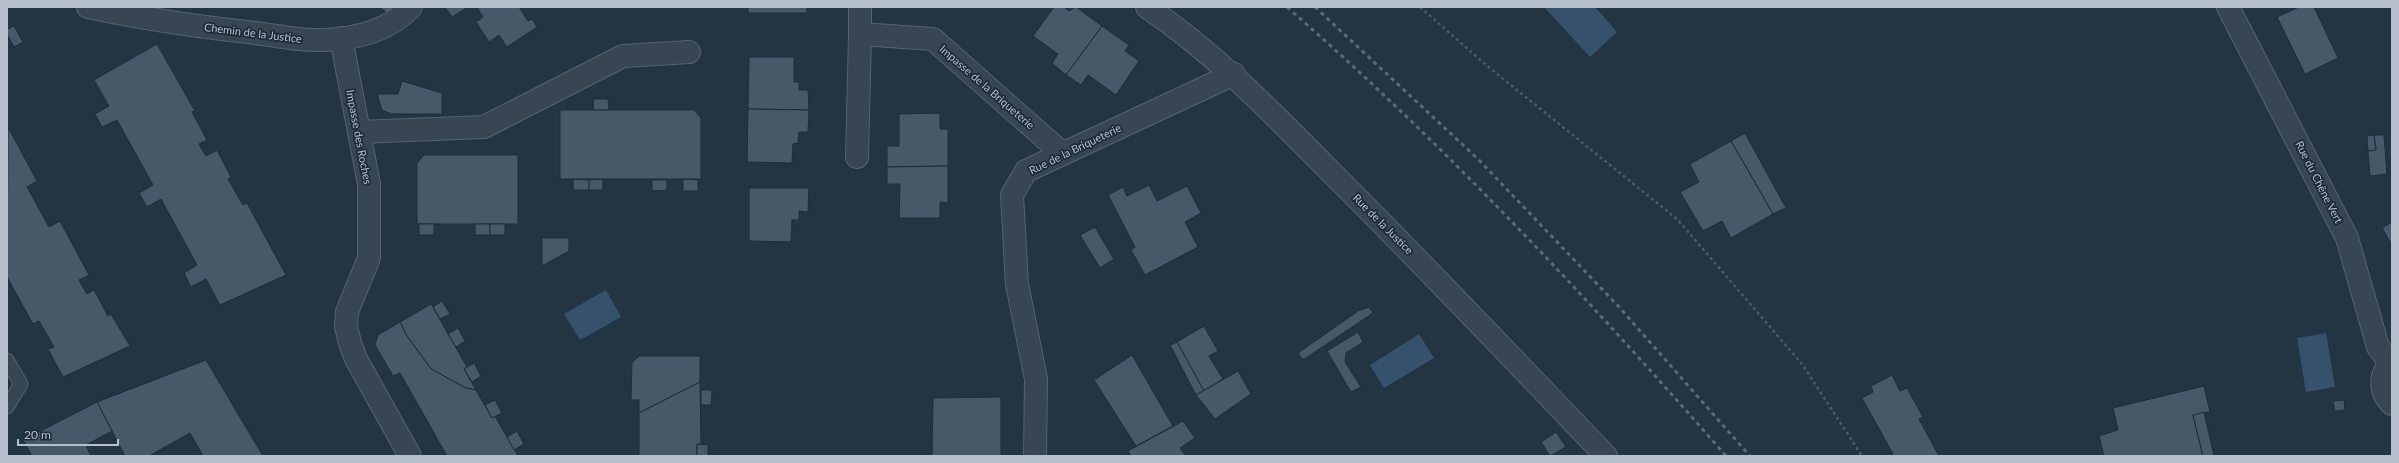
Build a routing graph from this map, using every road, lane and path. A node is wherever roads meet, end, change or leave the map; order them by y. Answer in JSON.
{"nodes":[{"id":1,"x":88,"y":7,"type":"edge"},
{"id":2,"x":411,"y":7,"type":"edge"},
{"id":3,"x":860,"y":7,"type":"edge"},
{"id":4,"x":1147,"y":7,"type":"edge"},
{"id":5,"x":1420,"y":7,"type":"edge"},
{"id":6,"x":2228,"y":7,"type":"edge"},
{"id":7,"x":860,"y":34,"type":"junction"},
{"id":8,"x":340,"y":38,"type":"junction"},
{"id":9,"x":689,"y":52,"type":"dead end"},
{"id":10,"x":1234,"y":74,"type":"junction"},
{"id":11,"x":359,"y":132,"type":"junction"},
{"id":12,"x":1064,"y":154,"type":"junction"},
{"id":13,"x":857,"y":157,"type":"dead end"},
{"id":14,"x":7,"y":360,"type":"edge"},
{"id":15,"x":2391,"y":363,"type":"edge"},
{"id":16,"x":2392,"y":404,"type":"edge"},
{"id":17,"x":7,"y":407,"type":"edge"},
{"id":18,"x":410,"y":456,"type":"edge"},
{"id":19,"x":1035,"y":456,"type":"edge"},
{"id":20,"x":1606,"y":456,"type":"edge"},
{"id":21,"x":1862,"y":456,"type":"edge"}],
"edges":[{"from":1,"to":8,"type":"street","name":"Chemin de la Justice"},
{"from":2,"to":8,"type":"street","name":"Chemin de la Justice"},
{"from":3,"to":7,"type":"street"},
{"from":4,"to":10,"type":"street","name":"Rue de la Justice"},
{"from":5,"to":21,"type":"path"},
{"from":6,"to":15,"type":"street","name":"Rue du Chêne Vert"},
{"from":7,"to":12,"type":"street","name":"Impasse de la Briqueterie"},
{"from":7,"to":13,"type":"street"},
{"from":8,"to":11,"type":"street","name":"Impasse des Roches"},
{"from":9,"to":11,"type":"street"},
{"from":10,"to":12,"type":"street","name":"Rue de la Briqueterie"},
{"from":10,"to":20,"type":"street","name":"Rue de la Justice"},
{"from":11,"to":18,"type":"street","name":"Impasse des Roches"},
{"from":12,"to":19,"type":"street","name":"Rue de la Briqueterie"},
{"from":14,"to":17,"type":"lane"},
{"from":15,"to":16,"type":"street"}]}
